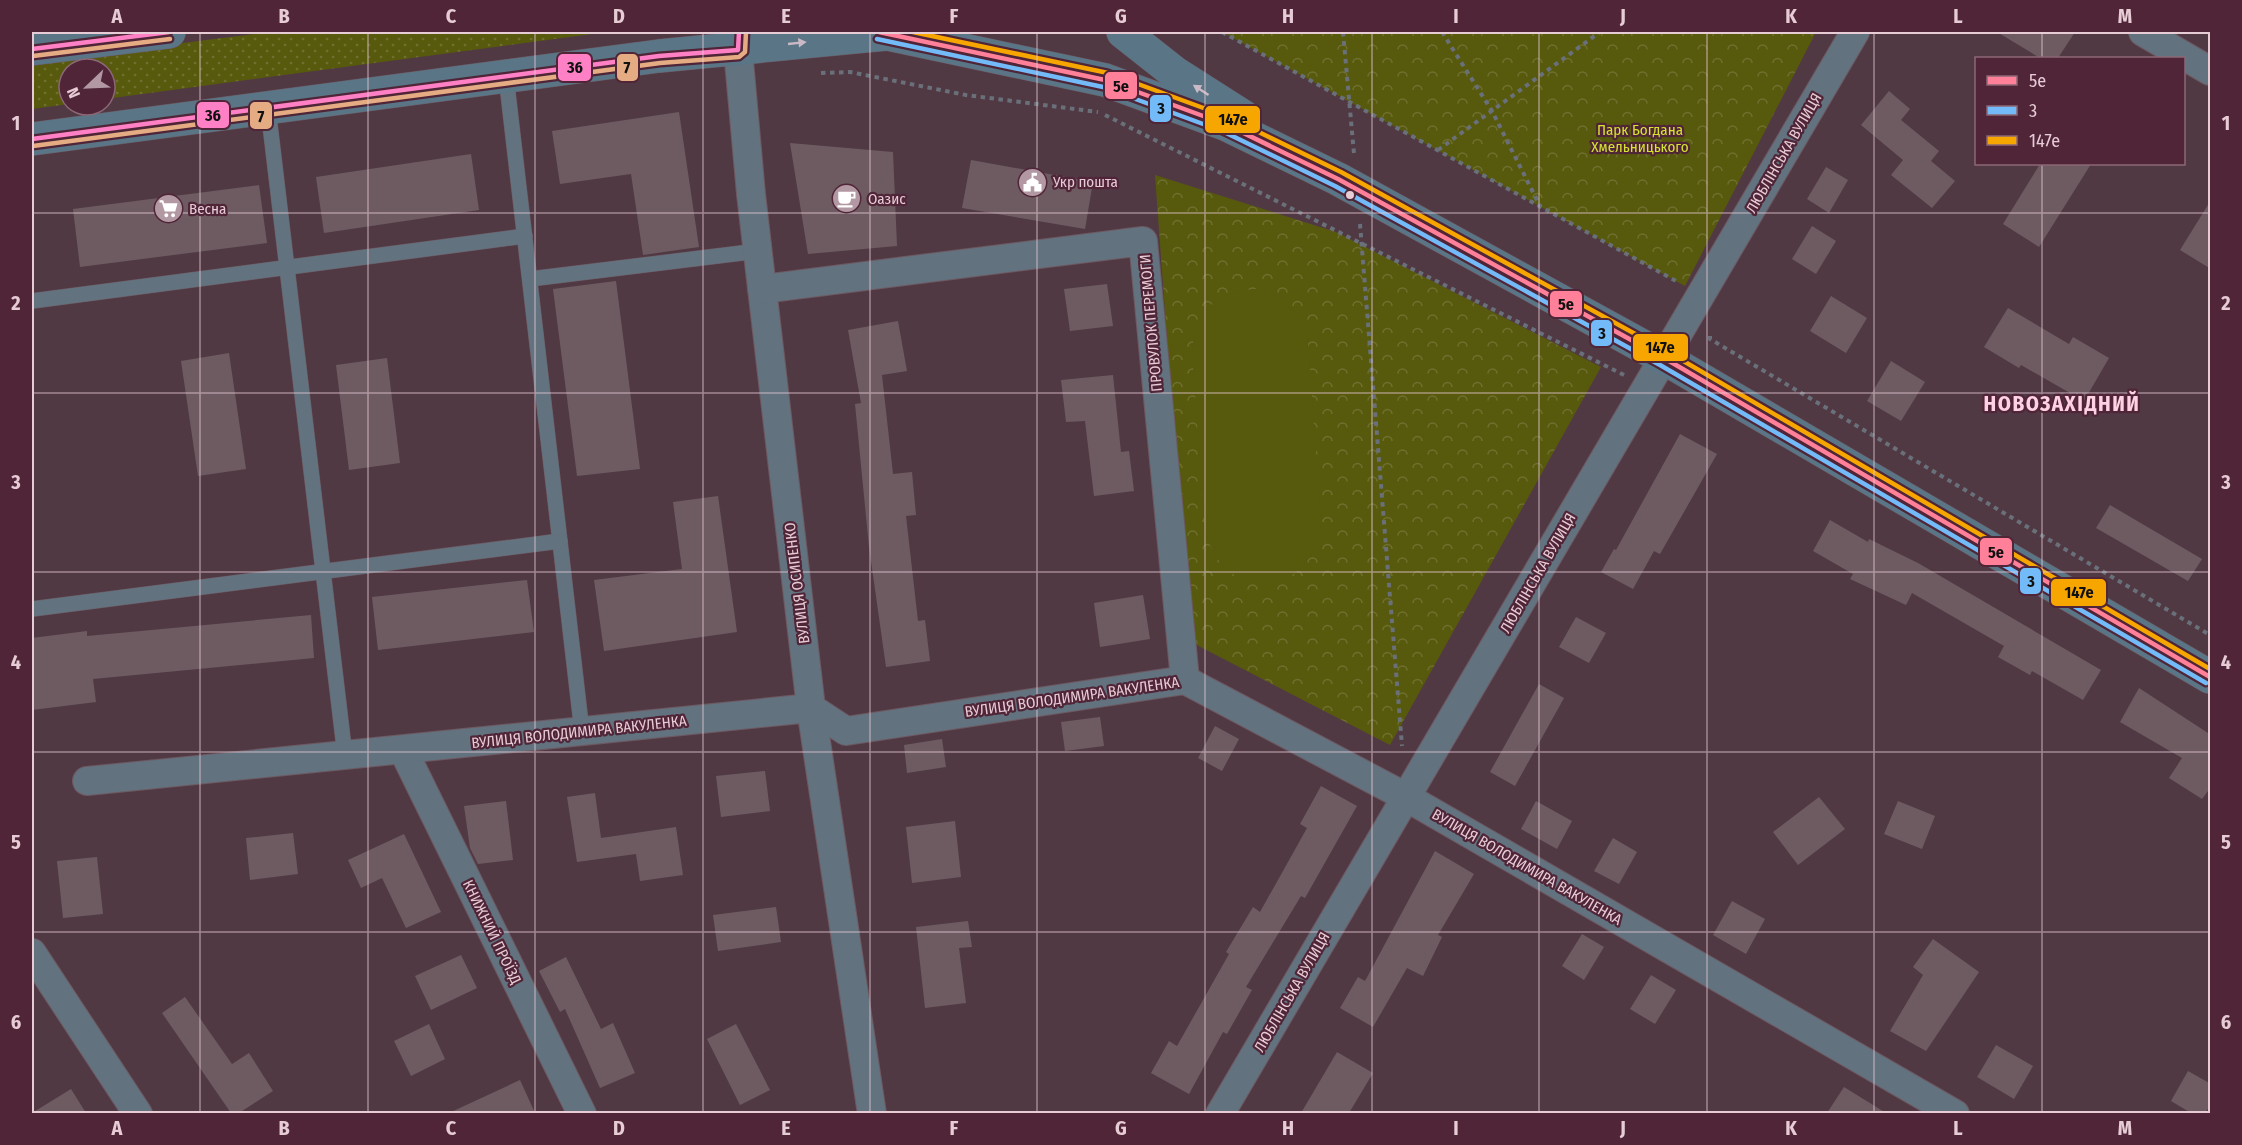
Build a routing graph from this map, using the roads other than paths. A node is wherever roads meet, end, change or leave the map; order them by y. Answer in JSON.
{"nodes":[{"id":1,"x":169,"y":32,"type":"edge"},
{"id":2,"x":1123,"y":32,"type":"edge"},
{"id":3,"x":1855,"y":32,"type":"edge"},
{"id":4,"x":2143,"y":32,"type":"edge"},
{"id":5,"x":883,"y":33,"type":"edge"},
{"id":6,"x":739,"y":40,"type":"edge"},
{"id":7,"x":42,"y":42,"type":"edge"},
{"id":8,"x":2211,"y":71,"type":"edge"},
{"id":9,"x":506,"y":76,"type":"junction"},
{"id":10,"x":268,"y":108,"type":"junction"},
{"id":11,"x":32,"y":139,"type":"edge"},
{"id":12,"x":1348,"y":184,"type":"junction"},
{"id":13,"x":525,"y":236,"type":"junction"},
{"id":14,"x":758,"y":251,"type":"junction"},
{"id":15,"x":288,"y":267,"type":"junction"},
{"id":16,"x":530,"y":279,"type":"junction"},
{"id":17,"x":762,"y":289,"type":"junction"},
{"id":18,"x":32,"y":300,"type":"edge"},
{"id":19,"x":1664,"y":358,"type":"junction"},
{"id":20,"x":560,"y":541,"type":"junction"},
{"id":21,"x":325,"y":571,"type":"junction"},
{"id":22,"x":32,"y":609,"type":"edge"},
{"id":23,"x":2211,"y":677,"type":"edge"},
{"id":24,"x":1185,"y":680,"type":"junction"},
{"id":25,"x":811,"y":708,"type":"junction"},
{"id":26,"x":582,"y":732,"type":"junction"},
{"id":27,"x":403,"y":750,"type":"junction"},
{"id":28,"x":345,"y":756,"type":"junction"},
{"id":29,"x":87,"y":781,"type":"dead end"},
{"id":30,"x":1406,"y":797,"type":"junction"},
{"id":31,"x":32,"y":953,"type":"edge"},
{"id":32,"x":138,"y":1113,"type":"edge"},
{"id":33,"x":582,"y":1113,"type":"edge"},
{"id":34,"x":872,"y":1113,"type":"edge"},
{"id":35,"x":1221,"y":1113,"type":"edge"},
{"id":36,"x":1955,"y":1113,"type":"edge"}],
"edges":[{"from":1,"to":7,"type":"main road"},
{"from":12,"to":2,"type":"main road","one_way":true},
{"from":3,"to":19,"type":"street","name":"ЛЮБЛІНСЬКА ВУЛИЦЯ"},
{"from":4,"to":8,"type":"street"},
{"from":6,"to":5,"type":"main road","one_way":true},
{"from":5,"to":12,"type":"main road"},
{"from":6,"to":9,"type":"main road"},
{"from":6,"to":14,"type":"street","name":"ВУЛИЦЯ ОСИПЕНКО"},
{"from":9,"to":10,"type":"main road"},
{"from":9,"to":13,"type":"lane"},
{"from":10,"to":11,"type":"main road"},
{"from":10,"to":15,"type":"lane"},
{"from":12,"to":19,"type":"main road"},
{"from":13,"to":15,"type":"lane"},
{"from":13,"to":16,"type":"lane"},
{"from":14,"to":16,"type":"lane"},
{"from":14,"to":17,"type":"street","name":"ВУЛИЦЯ ОСИПЕНКО"},
{"from":15,"to":18,"type":"lane"},
{"from":15,"to":21,"type":"lane"},
{"from":16,"to":20,"type":"lane"},
{"from":17,"to":24,"type":"street","name":"ПРОВУЛОК ПЕРЕМОГИ"},
{"from":17,"to":25,"type":"street","name":"ВУЛИЦЯ ОСИПЕНКО"},
{"from":19,"to":23,"type":"main road"},
{"from":19,"to":30,"type":"street","name":"ЛЮБЛІНСЬКА ВУЛИЦЯ"},
{"from":20,"to":21,"type":"lane"},
{"from":20,"to":26,"type":"lane"},
{"from":21,"to":22,"type":"lane"},
{"from":21,"to":28,"type":"lane"},
{"from":24,"to":25,"type":"street","name":"ВУЛИЦЯ ВОЛОДИМИРА ВАКУЛЕНКА"},
{"from":24,"to":30,"type":"street","name":"ВУЛИЦЯ ВОЛОДИМИРА ВАКУЛЕНКА"},
{"from":25,"to":26,"type":"street","name":"ВУЛИЦЯ ВОЛОДИМИРА ВАКУЛЕНКА"},
{"from":25,"to":34,"type":"street","name":"ВУЛИЦЯ ОСИПЕНКО"},
{"from":26,"to":27,"type":"street","name":"ВУЛИЦЯ ВОЛОДИМИРА ВАКУЛЕНКА"},
{"from":27,"to":28,"type":"street","name":"ВУЛИЦЯ ВОЛОДИМИРА ВАКУЛЕНКА"},
{"from":27,"to":33,"type":"street","name":"КНИЖНИЙ ПРОЇЗД"},
{"from":28,"to":29,"type":"street","name":"ВУЛИЦЯ ВОЛОДИМИРА ВАКУЛЕНКА"},
{"from":30,"to":35,"type":"street","name":"ЛЮБЛІНСЬКА ВУЛИЦЯ"},
{"from":30,"to":36,"type":"street","name":"ВУЛИЦЯ ВОЛОДИМИРА ВАКУЛЕНКА"},
{"from":31,"to":32,"type":"street"}]}
